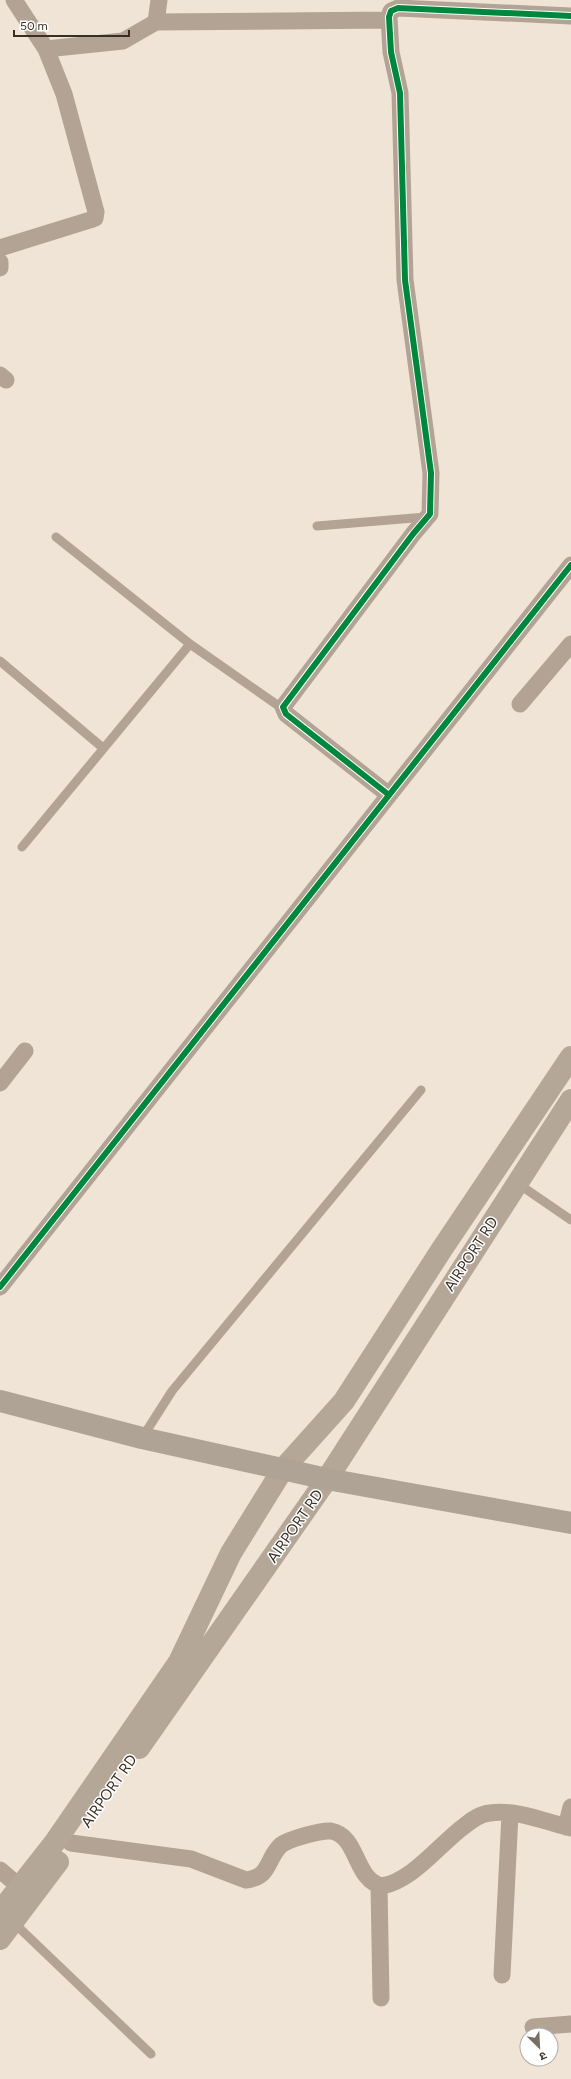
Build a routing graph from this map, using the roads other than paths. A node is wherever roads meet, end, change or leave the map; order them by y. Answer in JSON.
{"nodes":[{"id":1,"x":14,"y":0,"type":"edge"},
{"id":2,"x":158,"y":0,"type":"edge"},
{"id":3,"x":392,"y":10,"type":"edge"},
{"id":4,"x":571,"y":16,"type":"edge"},
{"id":5,"x":156,"y":22,"type":"junction"},
{"id":6,"x":46,"y":49,"type":"junction"},
{"id":7,"x":0,"y":248,"type":"edge"},
{"id":8,"x":0,"y":262,"type":"edge"},
{"id":9,"x":0,"y":268,"type":"edge"},
{"id":10,"x":428,"y":517,"type":"junction"},
{"id":11,"x":317,"y":526,"type":"dead end"},
{"id":12,"x":56,"y":537,"type":"dead end"},
{"id":13,"x":571,"y":564,"type":"edge"},
{"id":14,"x":190,"y":644,"type":"junction"},
{"id":15,"x":571,"y":644,"type":"edge"},
{"id":16,"x":0,"y":661,"type":"edge"},
{"id":17,"x":520,"y":704,"type":"dead end"},
{"id":18,"x":283,"y":709,"type":"junction"},
{"id":19,"x":104,"y":748,"type":"junction"},
{"id":20,"x":389,"y":795,"type":"junction"},
{"id":21,"x":22,"y":847,"type":"dead end"},
{"id":22,"x":25,"y":1051,"type":"dead end"},
{"id":23,"x":571,"y":1057,"type":"edge"},
{"id":24,"x":0,"y":1082,"type":"edge"},
{"id":25,"x":421,"y":1090,"type":"dead end"},
{"id":26,"x":571,"y":1100,"type":"edge"},
{"id":27,"x":517,"y":1183,"type":"junction"},
{"id":28,"x":571,"y":1220,"type":"edge"},
{"id":29,"x":0,"y":1287,"type":"edge"},
{"id":30,"x":0,"y":1401,"type":"edge"},
{"id":31,"x":142,"y":1438,"type":"junction"},
{"id":32,"x":283,"y":1469,"type":"junction"},
{"id":33,"x":327,"y":1479,"type":"junction"},
{"id":34,"x":571,"y":1523,"type":"edge"},
{"id":35,"x":571,"y":1807,"type":"edge"},
{"id":36,"x":510,"y":1814,"type":"junction"},
{"id":37,"x":569,"y":1827,"type":"edge"},
{"id":38,"x":71,"y":1843,"type":"junction"},
{"id":39,"x":0,"y":1870,"type":"edge"},
{"id":40,"x":379,"y":1885,"type":"junction"},
{"id":41,"x":20,"y":1887,"type":"junction"},
{"id":42,"x":4,"y":1924,"type":"edge"},
{"id":43,"x":502,"y":1975,"type":"dead end"},
{"id":44,"x":381,"y":1998,"type":"dead end"},
{"id":45,"x":571,"y":2024,"type":"edge"},
{"id":46,"x":533,"y":2026,"type":"dead end"},
{"id":47,"x":151,"y":2054,"type":"dead end"}],
"edges":[{"from":1,"to":6,"type":"street"},
{"from":2,"to":5,"type":"street"},
{"from":3,"to":4,"type":"street"},
{"from":3,"to":5,"type":"street"},
{"from":3,"to":10,"type":"street"},
{"from":5,"to":6,"type":"street"},
{"from":6,"to":7,"type":"street"},
{"from":8,"to":9,"type":"street"},
{"from":10,"to":11,"type":"lane"},
{"from":10,"to":18,"type":"street"},
{"from":12,"to":14,"type":"lane"},
{"from":13,"to":20,"type":"street"},
{"from":14,"to":18,"type":"lane"},
{"from":14,"to":19,"type":"lane"},
{"from":15,"to":17,"type":"street"},
{"from":16,"to":19,"type":"lane"},
{"from":18,"to":20,"type":"street"},
{"from":19,"to":21,"type":"lane"},
{"from":20,"to":29,"type":"street"},
{"from":22,"to":24,"type":"street"},
{"from":23,"to":32,"type":"main road"},
{"from":25,"to":31,"type":"lane"},
{"from":26,"to":27,"type":"main road","name":"AIRPORT RD"},
{"from":27,"to":28,"type":"lane"},
{"from":27,"to":33,"type":"main road","name":"AIRPORT RD"},
{"from":30,"to":31,"type":"highway"},
{"from":31,"to":32,"type":"highway"},
{"from":32,"to":33,"type":"highway"},
{"from":32,"to":41,"type":"main road"},
{"from":33,"to":34,"type":"highway"},
{"from":33,"to":38,"type":"main road","name":"AIRPORT RD"},
{"from":35,"to":37,"type":"street"},
{"from":36,"to":37,"type":"street"},
{"from":36,"to":40,"type":"street"},
{"from":36,"to":43,"type":"street"},
{"from":38,"to":40,"type":"street"},
{"from":38,"to":42,"type":"main road","name":"AIRPORT RD"},
{"from":39,"to":41,"type":"street"},
{"from":40,"to":44,"type":"street"},
{"from":41,"to":42,"type":"main road"},
{"from":42,"to":47,"type":"lane"},
{"from":45,"to":46,"type":"street"}]}
